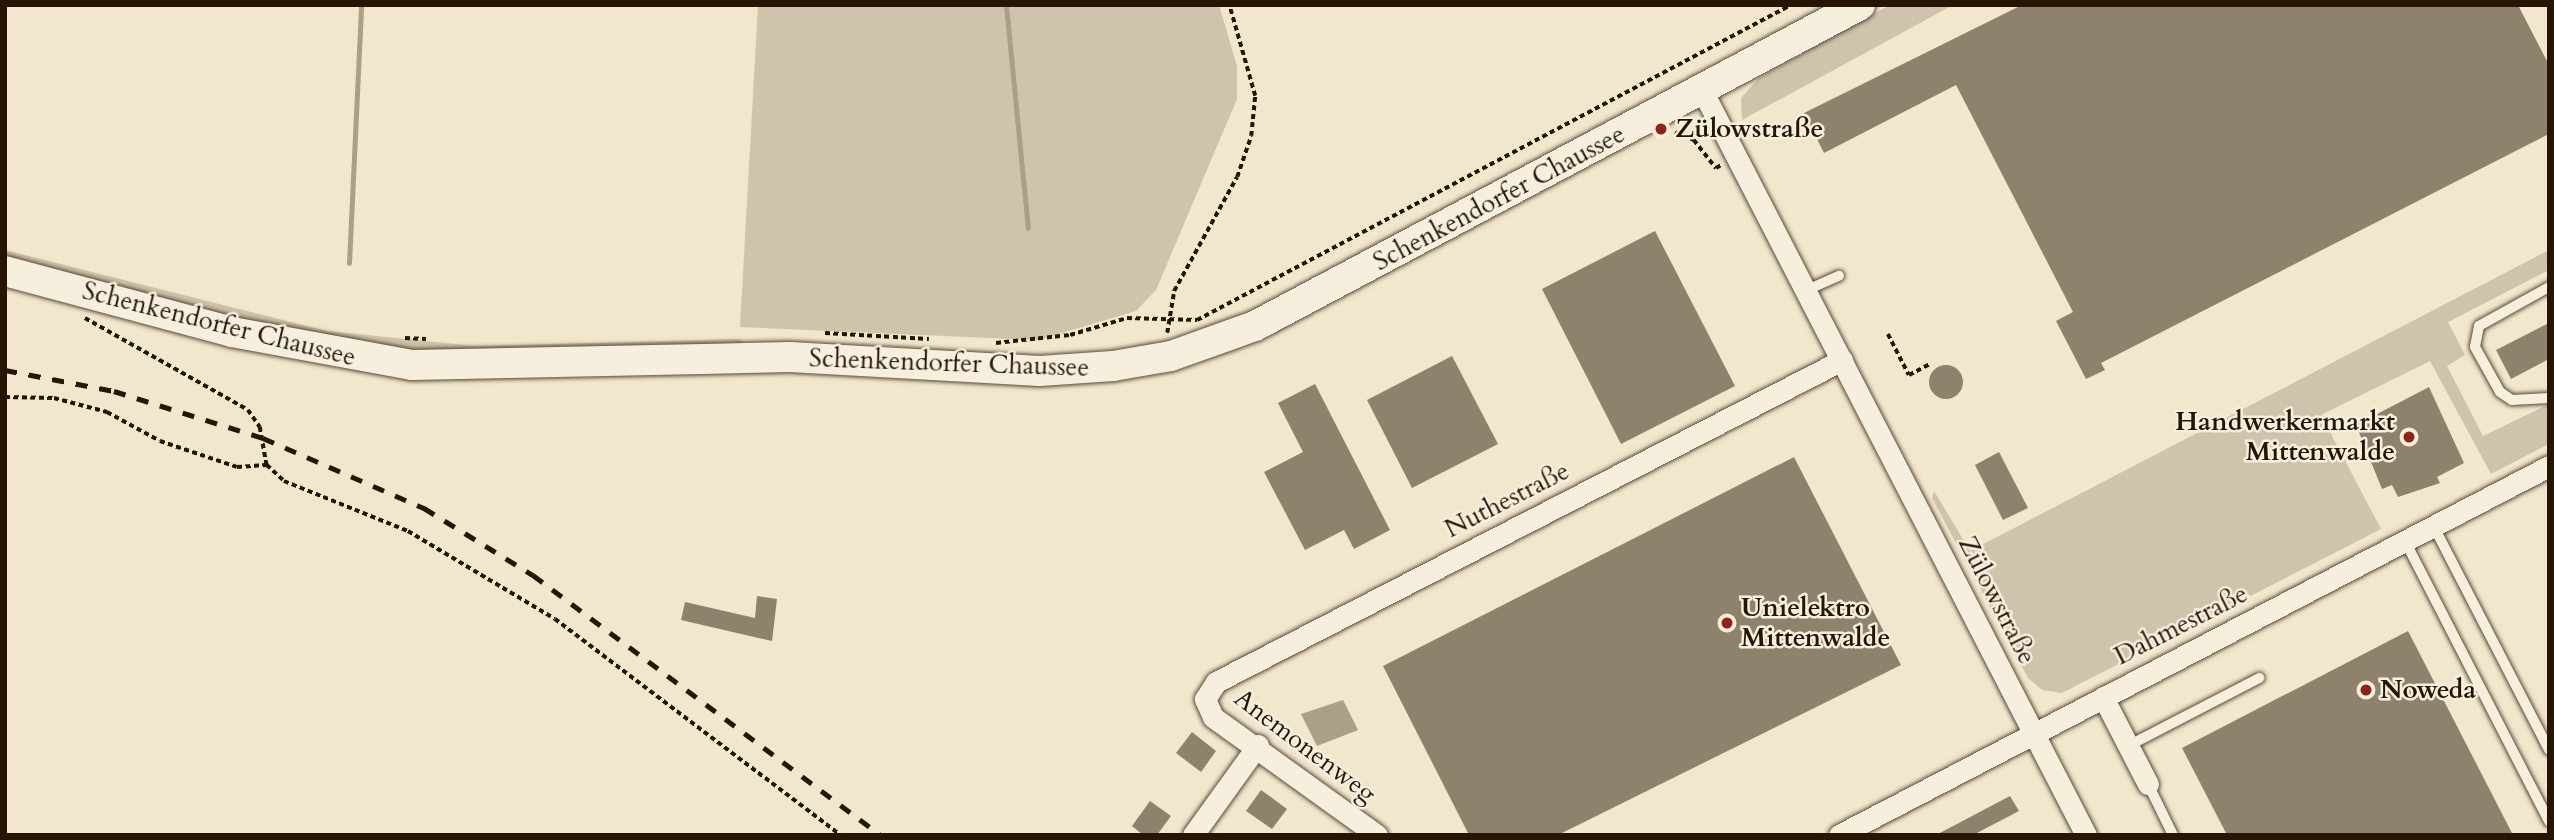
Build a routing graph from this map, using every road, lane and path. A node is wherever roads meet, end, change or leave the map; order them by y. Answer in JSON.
{"nodes":[{"id":1,"x":1229,"y":5,"type":"edge"},
{"id":2,"x":1791,"y":5,"type":"edge"},
{"id":3,"x":1860,"y":5,"type":"edge"},
{"id":4,"x":1630,"y":90,"type":"junction"},
{"id":5,"x":1703,"y":92,"type":"junction"},
{"id":6,"x":1646,"y":120,"type":"junction"},
{"id":7,"x":1736,"y":157,"type":"junction"},
{"id":8,"x":5,"y":271,"type":"edge"},
{"id":9,"x":1839,"y":276,"type":"dead end"},
{"id":10,"x":2549,"y":287,"type":"edge"},
{"id":11,"x":1807,"y":290,"type":"junction"},
{"id":12,"x":80,"y":291,"type":"junction"},
{"id":13,"x":1166,"y":317,"type":"dead end"},
{"id":14,"x":810,"y":333,"type":"dead end"},
{"id":15,"x":1888,"y":334,"type":"dead end"},
{"id":16,"x":394,"y":337,"type":"dead end"},
{"id":17,"x":432,"y":340,"type":"dead end"},
{"id":18,"x":938,"y":340,"type":"dead end"},
{"id":19,"x":989,"y":342,"type":"dead end"},
{"id":20,"x":1842,"y":360,"type":"junction"},
{"id":21,"x":1930,"y":364,"type":"dead end"},
{"id":22,"x":5,"y":397,"type":"edge"},
{"id":23,"x":2549,"y":398,"type":"edge"},
{"id":24,"x":267,"y":465,"type":"junction"},
{"id":25,"x":2549,"y":466,"type":"edge"},
{"id":26,"x":2434,"y":527,"type":"junction"},
{"id":27,"x":2405,"y":541,"type":"junction"},
{"id":28,"x":2259,"y":678,"type":"dead end"},
{"id":29,"x":2103,"y":697,"type":"junction"},
{"id":30,"x":1205,"y":699,"type":"joint"},
{"id":31,"x":2034,"y":733,"type":"junction"},
{"id":32,"x":1258,"y":745,"type":"junction"},
{"id":33,"x":2128,"y":746,"type":"junction"},
{"id":34,"x":2549,"y":750,"type":"edge"},
{"id":35,"x":2148,"y":784,"type":"joint"},
{"id":36,"x":2549,"y":821,"type":"edge"},
{"id":37,"x":841,"y":835,"type":"edge"},
{"id":38,"x":1193,"y":835,"type":"edge"},
{"id":39,"x":1377,"y":835,"type":"edge"},
{"id":40,"x":1839,"y":835,"type":"edge"},
{"id":41,"x":2086,"y":835,"type":"edge"},
{"id":42,"x":2174,"y":835,"type":"edge"}],
"edges":[{"from":1,"to":13,"type":"path"},
{"from":2,"to":4,"type":"path"},
{"from":3,"to":5,"type":"main road","name":"Schenkendorfer Chaussee"},
{"from":4,"to":6,"type":"path"},
{"from":4,"to":19,"type":"path"},
{"from":5,"to":6,"type":"main road","name":"Schenkendorfer Chaussee"},
{"from":5,"to":7,"type":"street","name":"Zülowstraße"},
{"from":6,"to":7,"type":"path"},
{"from":6,"to":12,"type":"main road","name":"Schenkendorfer Chaussee"},
{"from":7,"to":11,"type":"street","name":"Zülowstraße"},
{"from":8,"to":12,"type":"main road","name":"Schenkendorfer Chaussee"},
{"from":9,"to":11,"type":"lane"},
{"from":10,"to":23,"type":"lane"},
{"from":11,"to":20,"type":"street","name":"Zülowstraße"},
{"from":12,"to":24,"type":"path"},
{"from":14,"to":18,"type":"path"},
{"from":15,"to":21,"type":"path"},
{"from":16,"to":17,"type":"path"},
{"from":20,"to":30,"type":"street","name":"Nuthestraße"},
{"from":20,"to":31,"type":"street","name":"Zülowstraße"},
{"from":22,"to":24,"type":"path"},
{"from":24,"to":37,"type":"path"},
{"from":25,"to":26,"type":"street","name":"Dahmestraße"},
{"from":26,"to":27,"type":"street","name":"Dahmestraße"},
{"from":26,"to":34,"type":"lane"},
{"from":27,"to":29,"type":"street","name":"Dahmestraße"},
{"from":27,"to":36,"type":"lane"},
{"from":28,"to":33,"type":"lane"},
{"from":29,"to":31,"type":"street","name":"Dahmestraße"},
{"from":29,"to":33,"type":"street"},
{"from":30,"to":32,"type":"street","name":"Anemonenweg"},
{"from":31,"to":40,"type":"street","name":"Dahmestraße"},
{"from":31,"to":41,"type":"street","name":"Zülowstraße"},
{"from":32,"to":38,"type":"street"},
{"from":32,"to":39,"type":"street","name":"Anemonenweg"},
{"from":33,"to":35,"type":"street"},
{"from":35,"to":42,"type":"lane"}]}
